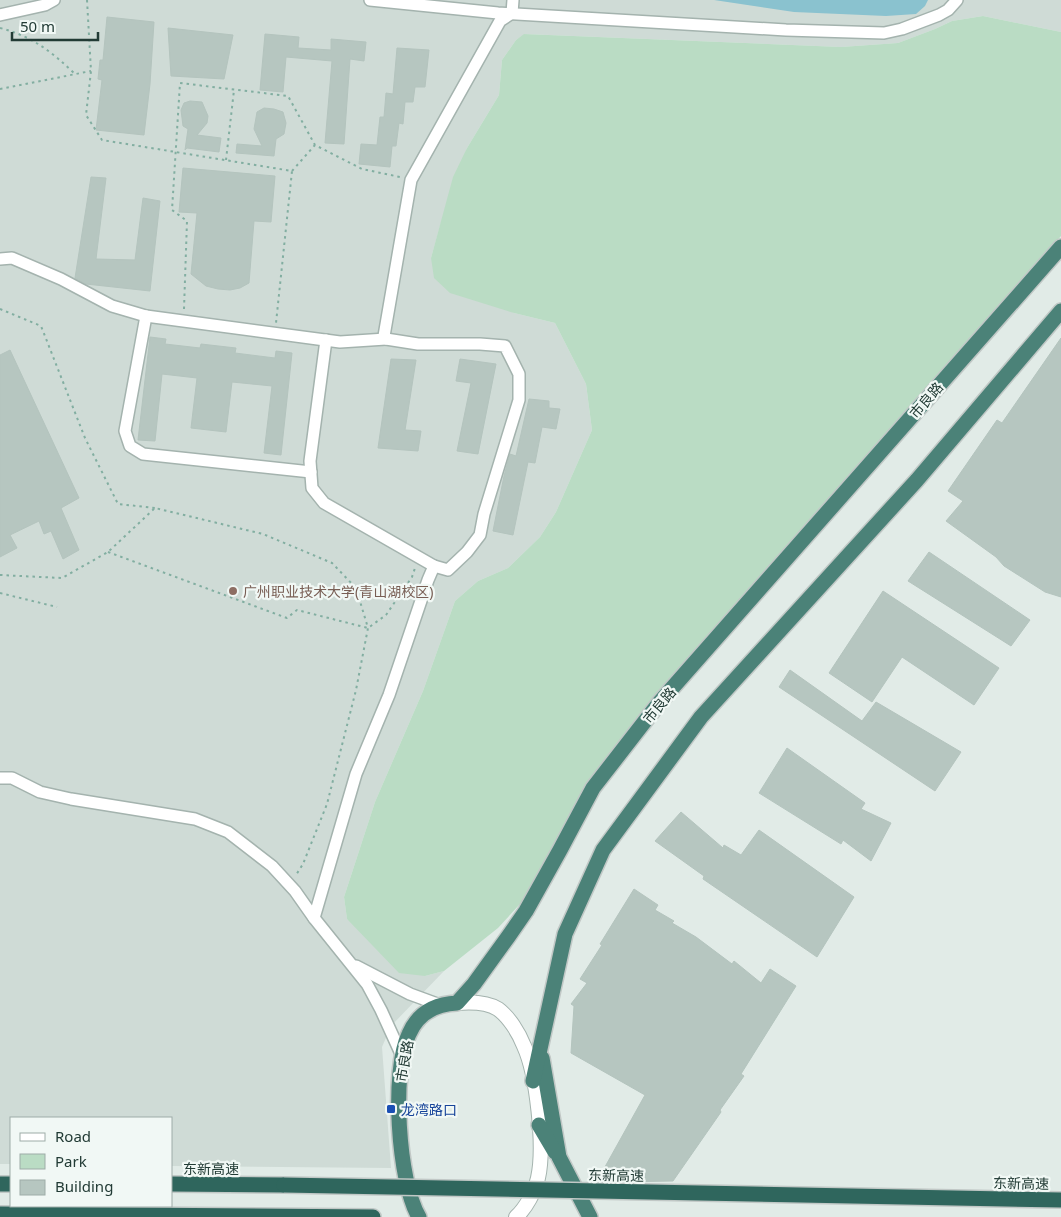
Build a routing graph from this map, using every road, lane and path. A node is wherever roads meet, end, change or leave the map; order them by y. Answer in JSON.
{"nodes":[{"id":1,"x":54,"y":0,"type":"edge"},
{"id":2,"x":87,"y":0,"type":"edge"},
{"id":3,"x":370,"y":0,"type":"edge"},
{"id":4,"x":513,"y":0,"type":"edge"},
{"id":5,"x":957,"y":0,"type":"edge"},
{"id":6,"x":512,"y":13,"type":"junction"},
{"id":7,"x":0,"y":15,"type":"edge"},
{"id":8,"x":0,"y":28,"type":"edge"},
{"id":9,"x":91,"y":71,"type":"junction"},
{"id":10,"x":75,"y":74,"type":"junction"},
{"id":11,"x":0,"y":89,"type":"edge"},
{"id":12,"x":234,"y":90,"type":"junction"},
{"id":13,"x":314,"y":144,"type":"junction"},
{"id":14,"x":176,"y":151,"type":"junction"},
{"id":15,"x":226,"y":160,"type":"junction"},
{"id":16,"x":292,"y":171,"type":"junction"},
{"id":17,"x":411,"y":180,"type":"junction"},
{"id":18,"x":1061,"y":247,"type":"edge"},
{"id":19,"x":0,"y":259,"type":"edge"},
{"id":20,"x":0,"y":309,"type":"edge"},
{"id":21,"x":1061,"y":311,"type":"edge"},
{"id":22,"x":146,"y":316,"type":"junction"},
{"id":23,"x":184,"y":321,"type":"junction"},
{"id":24,"x":275,"y":333,"type":"junction"},
{"id":25,"x":386,"y":339,"type":"junction"},
{"id":26,"x":326,"y":340,"type":"junction"},
{"id":27,"x":311,"y":472,"type":"junction"},
{"id":28,"x":155,"y":508,"type":"junction"},
{"id":29,"x":108,"y":552,"type":"junction"},
{"id":30,"x":419,"y":558,"type":"junction"},
{"id":31,"x":434,"y":566,"type":"junction"},
{"id":32,"x":0,"y":575,"type":"edge"},
{"id":33,"x":0,"y":593,"type":"edge"},
{"id":34,"x":57,"y":607,"type":"dead end"},
{"id":35,"x":368,"y":628,"type":"junction"},
{"id":36,"x":0,"y":778,"type":"edge"},
{"id":37,"x":290,"y":885,"type":"junction"},
{"id":38,"x":314,"y":918,"type":"junction"},
{"id":39,"x":350,"y":962,"type":"junction"},
{"id":40,"x":457,"y":1003,"type":"junction"},
{"id":41,"x":440,"y":1005,"type":"junction"},
{"id":42,"x":540,"y":1046,"type":"junction"},
{"id":43,"x":402,"y":1056,"type":"junction"},
{"id":44,"x":533,"y":1081,"type":"junction"},
{"id":45,"x":539,"y":1125,"type":"junction"},
{"id":46,"x":559,"y":1158,"type":"junction"},
{"id":47,"x":172,"y":1184,"type":"edge"},
{"id":48,"x":1061,"y":1200,"type":"edge"},
{"id":49,"x":415,"y":1213,"type":"edge"},
{"id":50,"x":0,"y":1214,"type":"edge"},
{"id":51,"x":373,"y":1217,"type":"edge"},
{"id":52,"x":516,"y":1217,"type":"edge"},
{"id":53,"x":590,"y":1217,"type":"edge"}],
"edges":[{"from":1,"to":7,"type":"street"},
{"from":2,"to":9,"type":"path"},
{"from":3,"to":6,"type":"street"},
{"from":4,"to":6,"type":"street"},
{"from":5,"to":6,"type":"street"},
{"from":6,"to":17,"type":"street"},
{"from":8,"to":10,"type":"path"},
{"from":9,"to":10,"type":"path"},
{"from":9,"to":14,"type":"path"},
{"from":10,"to":11,"type":"path"},
{"from":12,"to":13,"type":"path"},
{"from":12,"to":14,"type":"path"},
{"from":12,"to":15,"type":"path"},
{"from":13,"to":16,"type":"path"},
{"from":13,"to":17,"type":"path"},
{"from":14,"to":15,"type":"path"},
{"from":14,"to":23,"type":"path"},
{"from":15,"to":16,"type":"path"},
{"from":16,"to":24,"type":"path"},
{"from":17,"to":25,"type":"street"},
{"from":18,"to":40,"type":"highway","name":"市良路"},
{"from":19,"to":22,"type":"street"},
{"from":20,"to":28,"type":"path"},
{"from":21,"to":42,"type":"highway"},
{"from":22,"to":23,"type":"street"},
{"from":22,"to":27,"type":"street"},
{"from":23,"to":24,"type":"street"},
{"from":24,"to":26,"type":"street"},
{"from":25,"to":26,"type":"street"},
{"from":25,"to":31,"type":"street"},
{"from":26,"to":27,"type":"street"},
{"from":27,"to":30,"type":"street"},
{"from":28,"to":29,"type":"path"},
{"from":28,"to":35,"type":"path"},
{"from":29,"to":32,"type":"path"},
{"from":29,"to":35,"type":"path"},
{"from":30,"to":31,"type":"street"},
{"from":30,"to":35,"type":"path"},
{"from":31,"to":38,"type":"street"},
{"from":33,"to":34,"type":"path"},
{"from":35,"to":37,"type":"path"},
{"from":36,"to":37,"type":"street"},
{"from":37,"to":38,"type":"street"},
{"from":38,"to":39,"type":"street"},
{"from":39,"to":41,"type":"street"},
{"from":39,"to":43,"type":"street"},
{"from":40,"to":41,"type":"highway","name":"市良路"},
{"from":40,"to":44,"type":"street"},
{"from":41,"to":43,"type":"highway","name":"市良路"},
{"from":42,"to":44,"type":"highway"},
{"from":42,"to":46,"type":"highway"},
{"from":43,"to":49,"type":"highway","name":"市良路"},
{"from":44,"to":45,"type":"street"},
{"from":45,"to":46,"type":"highway"},
{"from":45,"to":52,"type":"street"},
{"from":46,"to":53,"type":"highway"},
{"from":47,"to":48,"type":"highway","name":"东新高速","bridge":true},
{"from":50,"to":51,"type":"highway"}]}
